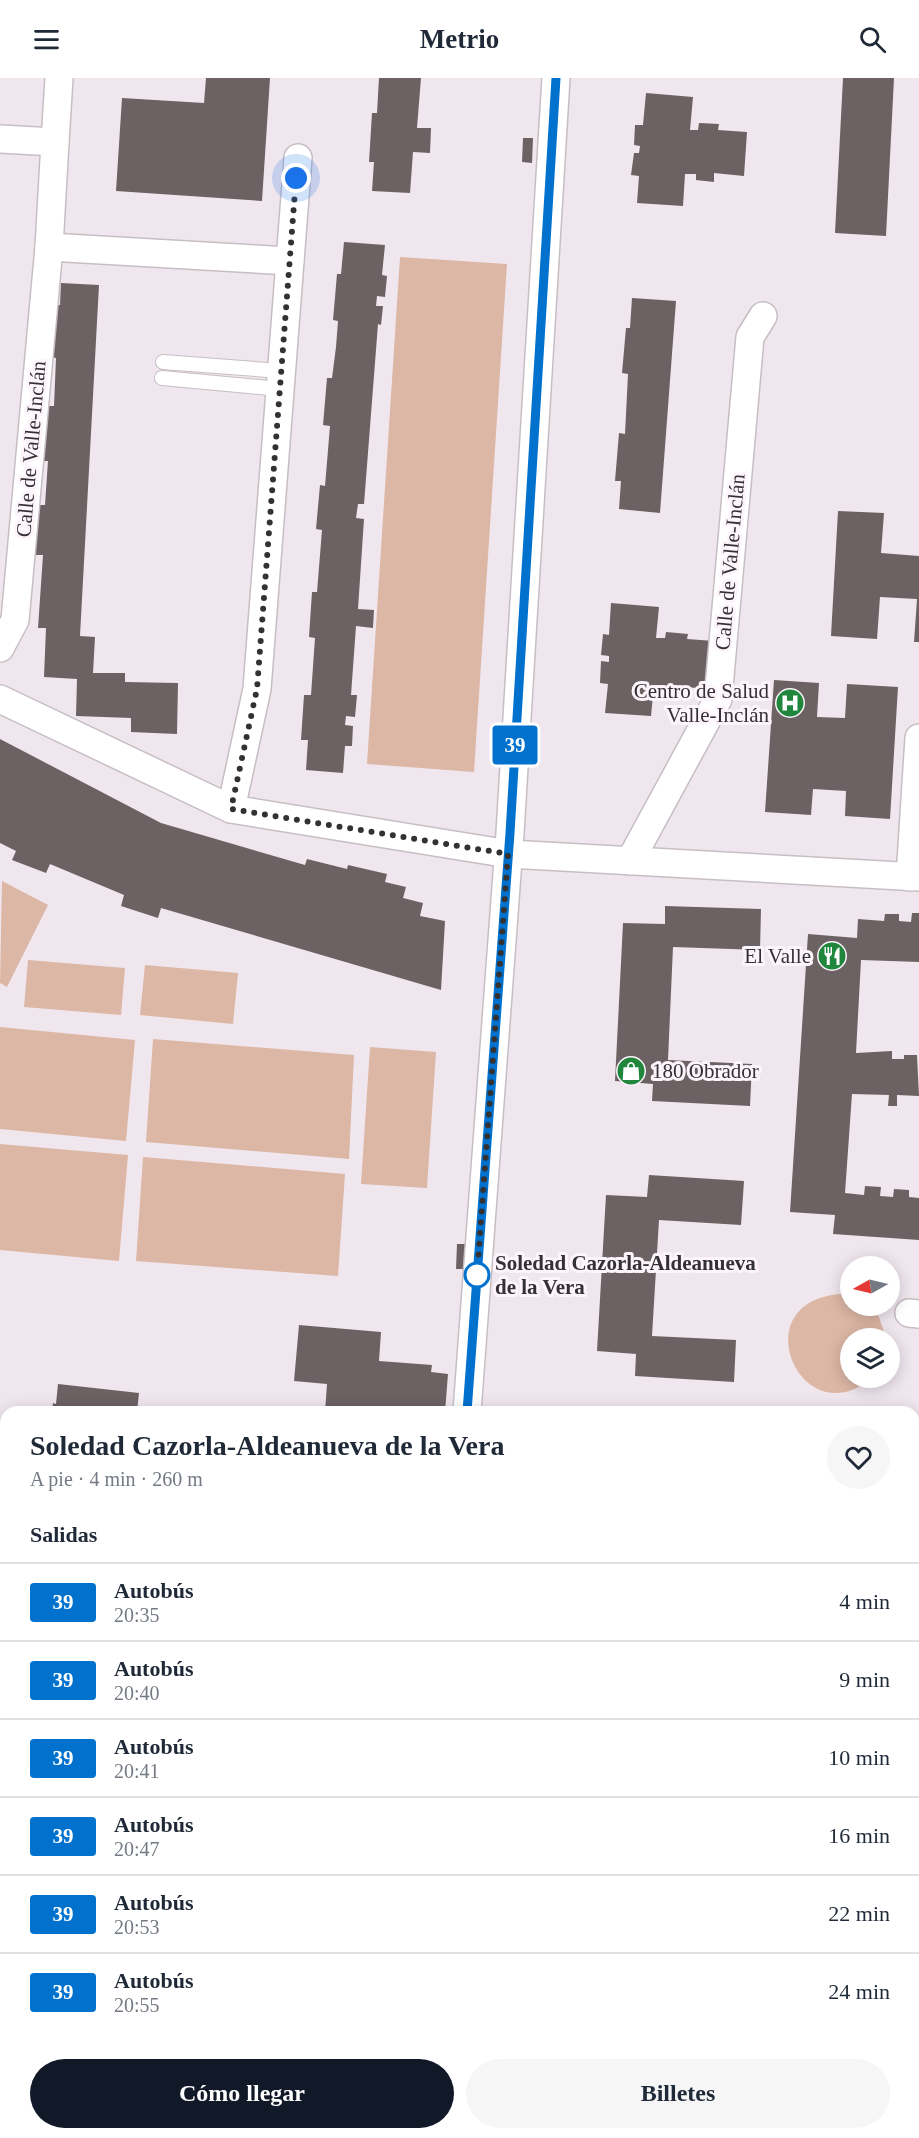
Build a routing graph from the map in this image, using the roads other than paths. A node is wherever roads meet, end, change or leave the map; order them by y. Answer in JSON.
{"nodes":[{"id":1,"x":59,"y":78,"type":"edge"},
{"id":2,"x":556,"y":78,"type":"edge"},
{"id":3,"x":0,"y":139,"type":"edge"},
{"id":4,"x":55,"y":142,"type":"junction"},
{"id":5,"x":298,"y":158,"type":"dead end"},
{"id":6,"x":49,"y":247,"type":"junction"},
{"id":7,"x":290,"y":261,"type":"junction"},
{"id":8,"x":763,"y":316,"type":"dead end"},
{"id":9,"x":164,"y":362,"type":"dead end"},
{"id":10,"x":162,"y":378,"type":"dead end"},
{"id":11,"x":281,"y":380,"type":"junction"},
{"id":12,"x":0,"y":648,"type":"edge"},
{"id":13,"x":0,"y":699,"type":"edge"},
{"id":14,"x":919,"y":738,"type":"edge"},
{"id":15,"x":231,"y":809,"type":"junction"},
{"id":16,"x":508,"y":854,"type":"junction"},
{"id":17,"x":630,"y":861,"type":"junction"},
{"id":18,"x":914,"y":877,"type":"edge"},
{"id":19,"x":467,"y":1406,"type":"edge"}],
"edges":[{"from":1,"to":4,"type":"street","name":"Calle de Valle-Inclán"},
{"from":2,"to":16,"type":"street"},
{"from":3,"to":4,"type":"street"},
{"from":4,"to":6,"type":"street","name":"Calle de Valle-Inclán"},
{"from":5,"to":7,"type":"street"},
{"from":6,"to":7,"type":"street"},
{"from":6,"to":12,"type":"street","name":"Calle de Valle-Inclán"},
{"from":7,"to":11,"type":"street"},
{"from":8,"to":17,"type":"street","name":"Calle de Valle-Inclán"},
{"from":9,"to":11,"type":"lane"},
{"from":10,"to":11,"type":"lane"},
{"from":11,"to":15,"type":"street"},
{"from":13,"to":15,"type":"street"},
{"from":14,"to":18,"type":"street"},
{"from":15,"to":16,"type":"street"},
{"from":16,"to":17,"type":"street"},
{"from":16,"to":19,"type":"street"},
{"from":17,"to":18,"type":"street"}]}
